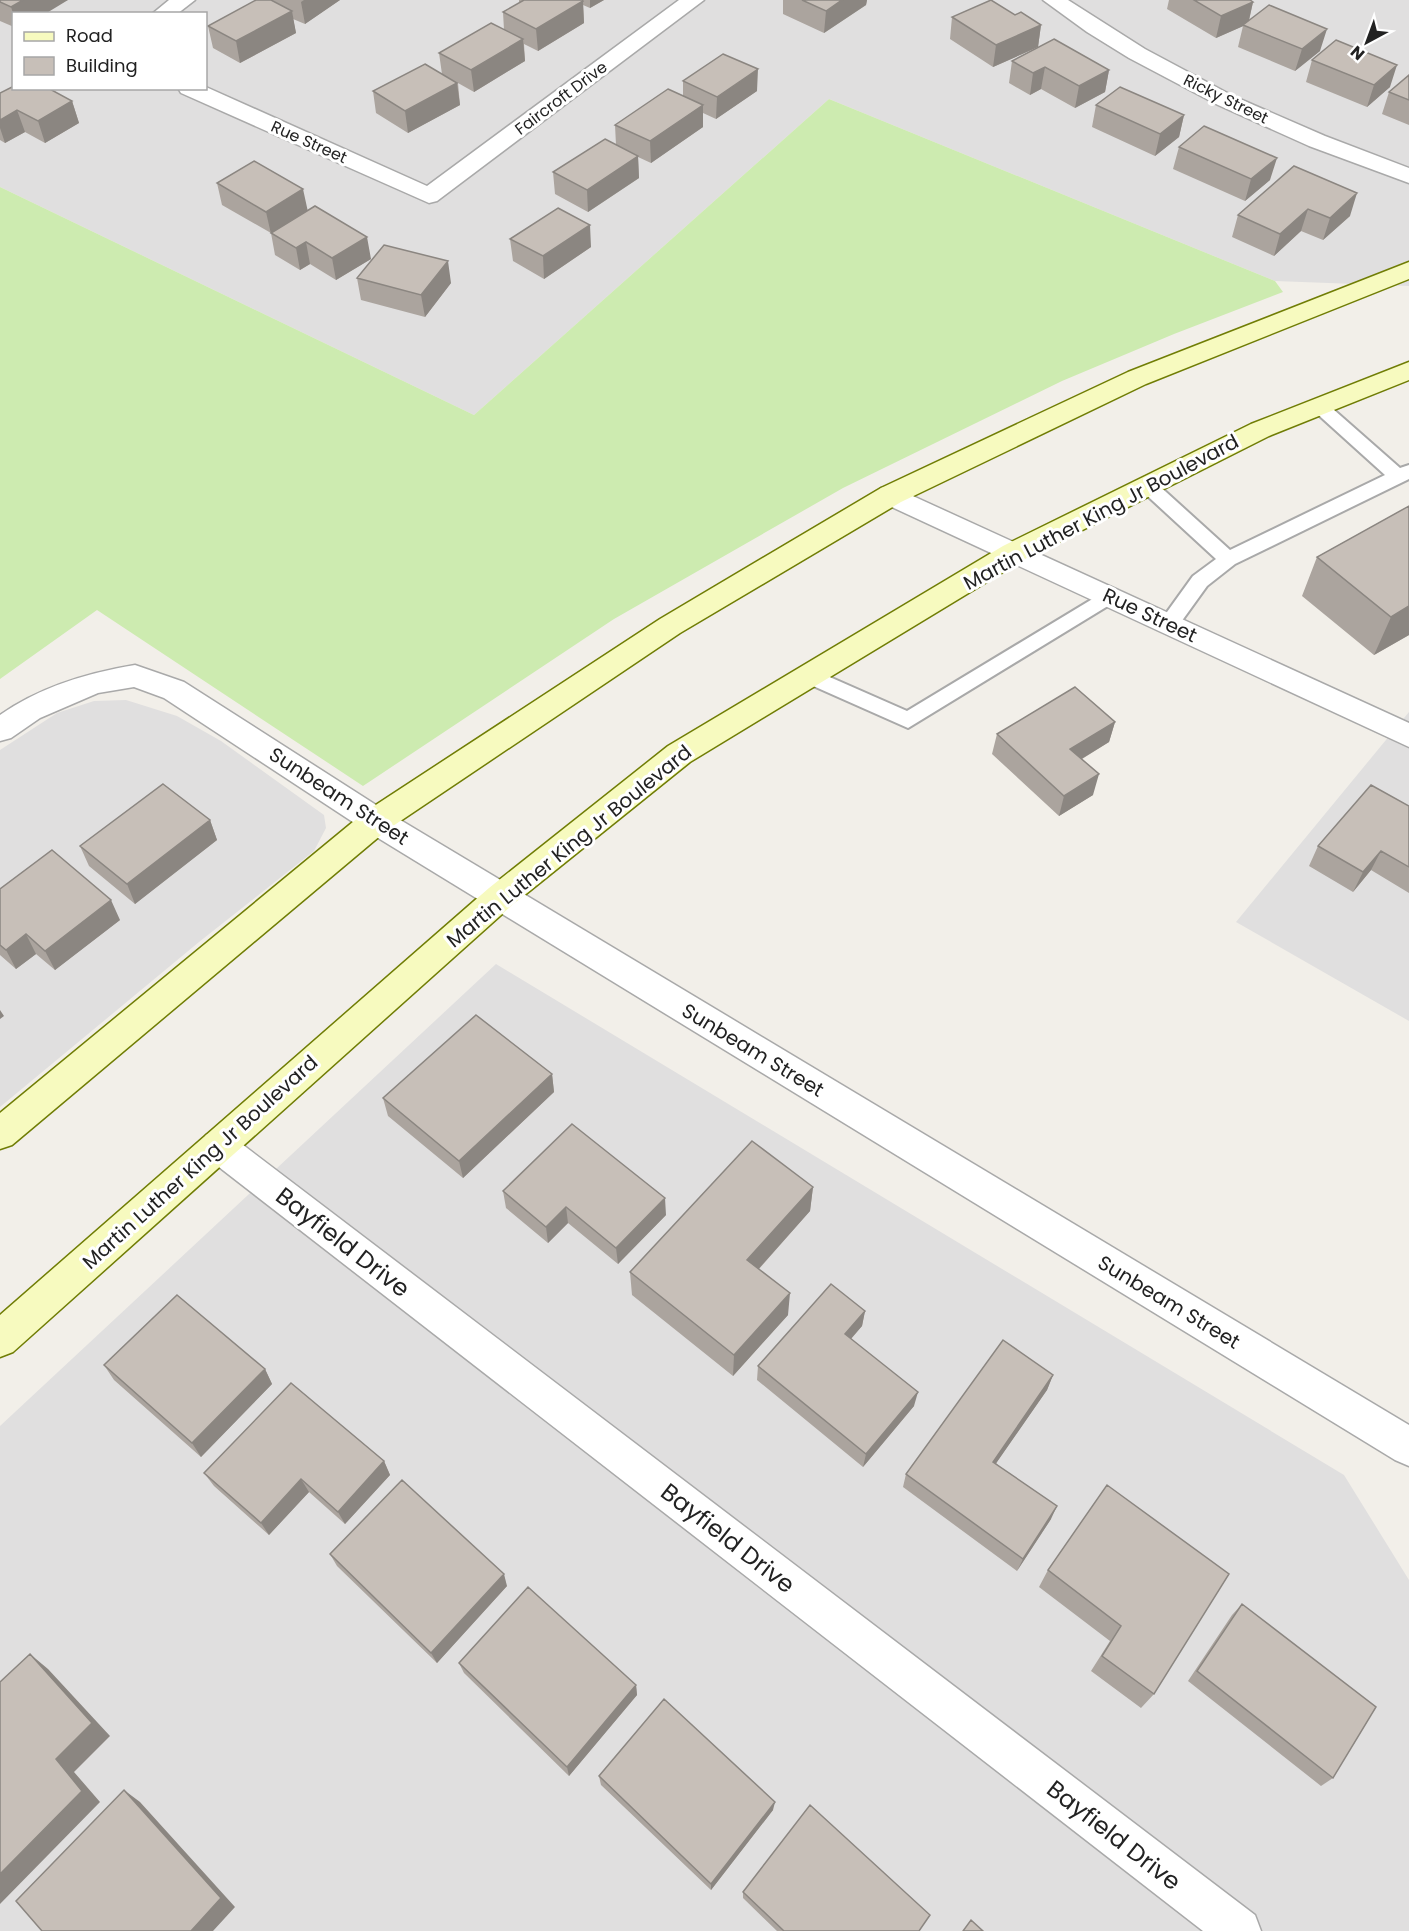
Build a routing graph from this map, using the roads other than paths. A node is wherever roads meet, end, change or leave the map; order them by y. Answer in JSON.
{"nodes":[{"id":1,"x":184,"y":0,"type":"edge"},
{"id":2,"x":693,"y":0,"type":"edge"},
{"id":3,"x":1054,"y":0,"type":"edge"},
{"id":4,"x":165,"y":12,"type":"edge"},
{"id":5,"x":193,"y":90,"type":"edge"},
{"id":6,"x":1409,"y":176,"type":"edge"},
{"id":7,"x":429,"y":196,"type":"joint"},
{"id":8,"x":1409,"y":270,"type":"edge"},
{"id":9,"x":1409,"y":370,"type":"edge"},
{"id":10,"x":1319,"y":406,"type":"junction"},
{"id":11,"x":1404,"y":474,"type":"edge"},
{"id":12,"x":1148,"y":486,"type":"junction"},
{"id":13,"x":891,"y":495,"type":"junction"},
{"id":14,"x":1014,"y":554,"type":"junction"},
{"id":15,"x":1228,"y":559,"type":"junction"},
{"id":16,"x":1109,"y":596,"type":"junction"},
{"id":17,"x":1169,"y":624,"type":"junction"},
{"id":18,"x":809,"y":676,"type":"junction"},
{"id":19,"x":0,"y":730,"type":"edge"},
{"id":20,"x":1409,"y":736,"type":"edge"},
{"id":21,"x":376,"y":821,"type":"junction"},
{"id":22,"x":500,"y":897,"type":"junction"},
{"id":23,"x":0,"y":1134,"type":"edge"},
{"id":24,"x":218,"y":1146,"type":"junction"},
{"id":25,"x":0,"y":1339,"type":"edge"},
{"id":26,"x":1409,"y":1447,"type":"edge"},
{"id":27,"x":1239,"y":1931,"type":"edge"}],
"edges":[{"from":1,"to":4,"type":"street"},
{"from":2,"to":7,"type":"street","name":"Faircroft Drive"},
{"from":3,"to":6,"type":"street","name":"Ricky Street"},
{"from":5,"to":7,"type":"street","name":"Rue Street"},
{"from":8,"to":13,"type":"main road"},
{"from":9,"to":10,"type":"main road","name":"Martin Luther King Jr Boulevard"},
{"from":10,"to":11,"type":"lane"},
{"from":10,"to":12,"type":"main road","name":"Martin Luther King Jr Boulevard"},
{"from":11,"to":15,"type":"lane"},
{"from":12,"to":14,"type":"main road","name":"Martin Luther King Jr Boulevard"},
{"from":12,"to":15,"type":"lane"},
{"from":13,"to":14,"type":"street","name":"Rue Street"},
{"from":13,"to":21,"type":"main road"},
{"from":14,"to":16,"type":"street","name":"Rue Street"},
{"from":14,"to":18,"type":"main road","name":"Martin Luther King Jr Boulevard"},
{"from":15,"to":17,"type":"lane"},
{"from":16,"to":17,"type":"street","name":"Rue Street"},
{"from":16,"to":18,"type":"lane"},
{"from":17,"to":20,"type":"street","name":"Rue Street"},
{"from":18,"to":22,"type":"main road","name":"Martin Luther King Jr Boulevard"},
{"from":19,"to":21,"type":"street","name":"Sunbeam Street"},
{"from":21,"to":22,"type":"street","name":"Sunbeam Street"},
{"from":21,"to":23,"type":"main road"},
{"from":22,"to":24,"type":"main road","name":"Martin Luther King Jr Boulevard"},
{"from":22,"to":26,"type":"street","name":"Sunbeam Street"},
{"from":24,"to":25,"type":"main road","name":"Martin Luther King Jr Boulevard"},
{"from":24,"to":27,"type":"street","name":"Bayfield Drive"}]}
